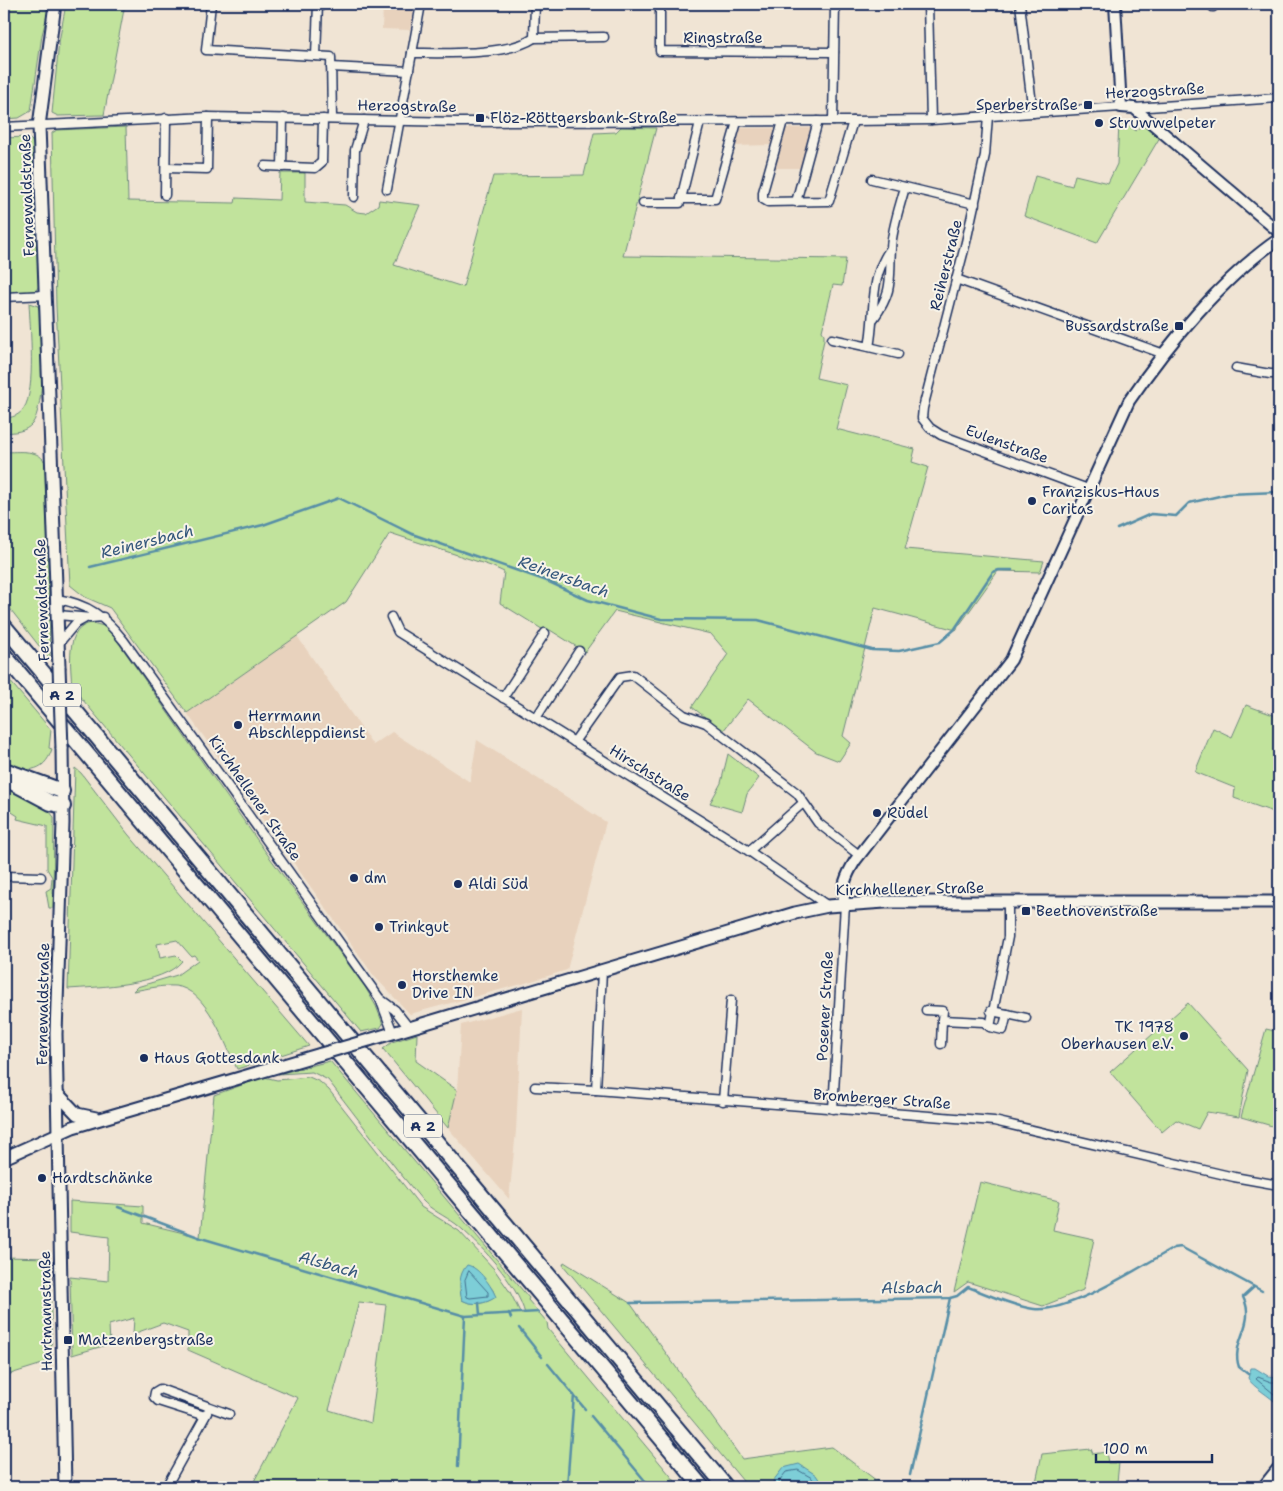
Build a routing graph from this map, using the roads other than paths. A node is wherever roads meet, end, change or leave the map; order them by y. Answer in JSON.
{"nodes":[{"id":1,"x":55,"y":4,"type":"edge"},
{"id":2,"x":211,"y":4,"type":"edge"},
{"id":3,"x":318,"y":4,"type":"edge"},
{"id":4,"x":421,"y":4,"type":"edge"},
{"id":5,"x":535,"y":4,"type":"edge"},
{"id":6,"x":660,"y":4,"type":"edge"},
{"id":7,"x":835,"y":4,"type":"edge"},
{"id":8,"x":928,"y":4,"type":"edge"},
{"id":9,"x":1020,"y":4,"type":"edge"},
{"id":10,"x":1114,"y":4,"type":"edge"},
{"id":11,"x":604,"y":37,"type":"dead end"},
{"id":12,"x":534,"y":38,"type":"junction"},
{"id":13,"x":834,"y":52,"type":"junction"},
{"id":14,"x":412,"y":53,"type":"junction"},
{"id":15,"x":316,"y":56,"type":"junction"},
{"id":16,"x":331,"y":67,"type":"junction"},
{"id":17,"x":409,"y":71,"type":"junction"},
{"id":18,"x":1279,"y":98,"type":"edge"},
{"id":19,"x":1121,"y":107,"type":"junction"},
{"id":20,"x":1134,"y":108,"type":"junction"},
{"id":21,"x":1033,"y":113,"type":"junction"},
{"id":22,"x":988,"y":116,"type":"junction"},
{"id":23,"x":208,"y":117,"type":"junction"},
{"id":24,"x":166,"y":118,"type":"junction"},
{"id":25,"x":283,"y":118,"type":"junction"},
{"id":26,"x":323,"y":119,"type":"junction"},
{"id":27,"x":332,"y":119,"type":"junction"},
{"id":28,"x":364,"y":120,"type":"junction"},
{"id":29,"x":930,"y":120,"type":"junction"},
{"id":30,"x":399,"y":121,"type":"junction"},
{"id":31,"x":783,"y":121,"type":"junction"},
{"id":32,"x":818,"y":121,"type":"junction"},
{"id":33,"x":833,"y":121,"type":"junction"},
{"id":34,"x":853,"y":121,"type":"junction"},
{"id":35,"x":700,"y":122,"type":"junction"},
{"id":36,"x":737,"y":122,"type":"junction"},
{"id":37,"x":4,"y":126,"type":"edge"},
{"id":38,"x":40,"y":126,"type":"junction"},
{"id":39,"x":265,"y":166,"type":"dead end"},
{"id":40,"x":282,"y":167,"type":"junction"},
{"id":41,"x":166,"y":168,"type":"junction"},
{"id":42,"x":872,"y":179,"type":"dead end"},
{"id":43,"x":905,"y":187,"type":"junction"},
{"id":44,"x":387,"y":189,"type":"dead end"},
{"id":45,"x":165,"y":194,"type":"dead end"},
{"id":46,"x":354,"y":197,"type":"dead end"},
{"id":47,"x":681,"y":199,"type":"junction"},
{"id":48,"x":796,"y":202,"type":"junction"},
{"id":49,"x":643,"y":203,"type":"dead end"},
{"id":50,"x":975,"y":204,"type":"junction"},
{"id":51,"x":1279,"y":232,"type":"edge"},
{"id":52,"x":1279,"y":239,"type":"edge"},
{"id":53,"x":891,"y":248,"type":"junction"},
{"id":54,"x":956,"y":279,"type":"junction"},
{"id":55,"x":46,"y":295,"type":"junction"},
{"id":56,"x":4,"y":297,"type":"edge"},
{"id":57,"x":874,"y":318,"type":"junction"},
{"id":58,"x":832,"y":339,"type":"dead end"},
{"id":59,"x":869,"y":347,"type":"junction"},
{"id":60,"x":898,"y":354,"type":"dead end"},
{"id":61,"x":1164,"y":354,"type":"junction"},
{"id":62,"x":1236,"y":368,"type":"dead end"},
{"id":63,"x":1279,"y":374,"type":"edge"},
{"id":64,"x":922,"y":418,"type":"joint"},
{"id":65,"x":1088,"y":488,"type":"junction"},
{"id":66,"x":58,"y":600,"type":"junction"},
{"id":67,"x":58,"y":615,"type":"junction"},
{"id":68,"x":103,"y":617,"type":"junction"},
{"id":69,"x":391,"y":617,"type":"dead end"},
{"id":70,"x":86,"y":618,"type":"junction"},
{"id":71,"x":4,"y":626,"type":"edge"},
{"id":72,"x":545,"y":633,"type":"dead end"},
{"id":73,"x":59,"y":643,"type":"junction"},
{"id":74,"x":579,"y":651,"type":"dead end"},
{"id":75,"x":4,"y":655,"type":"edge"},
{"id":76,"x":4,"y":669,"type":"edge"},
{"id":77,"x":503,"y":698,"type":"junction"},
{"id":78,"x":536,"y":718,"type":"junction"},
{"id":79,"x":60,"y":722,"type":"junction"},
{"id":80,"x":574,"y":742,"type":"junction"},
{"id":81,"x":4,"y":770,"type":"edge"},
{"id":82,"x":4,"y":778,"type":"edge"},
{"id":83,"x":62,"y":791,"type":"junction"},
{"id":84,"x":803,"y":802,"type":"junction"},
{"id":85,"x":63,"y":806,"type":"junction"},
{"id":86,"x":749,"y":851,"type":"junction"},
{"id":87,"x":859,"y":855,"type":"junction"},
{"id":88,"x":4,"y":876,"type":"edge"},
{"id":89,"x":41,"y":877,"type":"dead end"},
{"id":90,"x":1008,"y":902,"type":"junction"},
{"id":91,"x":1279,"y":902,"type":"edge"},
{"id":92,"x":845,"y":904,"type":"junction"},
{"id":93,"x":828,"y":906,"type":"junction"},
{"id":94,"x":602,"y":972,"type":"junction"},
{"id":95,"x":380,"y":999,"type":"junction"},
{"id":96,"x":731,"y":1000,"type":"dead end"},
{"id":97,"x":926,"y":1010,"type":"dead end"},
{"id":98,"x":992,"y":1011,"type":"junction"},
{"id":99,"x":1007,"y":1014,"type":"junction"},
{"id":100,"x":1026,"y":1018,"type":"dead end"},
{"id":101,"x":942,"y":1020,"type":"junction"},
{"id":102,"x":990,"y":1027,"type":"junction"},
{"id":103,"x":409,"y":1028,"type":"junction"},
{"id":104,"x":393,"y":1033,"type":"junction"},
{"id":105,"x":941,"y":1044,"type":"dead end"},
{"id":106,"x":535,"y":1087,"type":"dead end"},
{"id":107,"x":596,"y":1090,"type":"junction"},
{"id":108,"x":57,"y":1093,"type":"junction"},
{"id":109,"x":724,"y":1101,"type":"junction"},
{"id":110,"x":832,"y":1109,"type":"junction"},
{"id":111,"x":98,"y":1118,"type":"junction"},
{"id":112,"x":58,"y":1133,"type":"junction"},
{"id":113,"x":4,"y":1158,"type":"edge"},
{"id":114,"x":1279,"y":1184,"type":"edge"},
{"id":115,"x":210,"y":1406,"type":"junction"},
{"id":116,"x":229,"y":1414,"type":"dead end"},
{"id":117,"x":205,"y":1416,"type":"junction"},
{"id":118,"x":1279,"y":1467,"type":"edge"},
{"id":119,"x":65,"y":1487,"type":"edge"},
{"id":120,"x":135,"y":1487,"type":"edge"},
{"id":121,"x":166,"y":1487,"type":"edge"},
{"id":122,"x":172,"y":1487,"type":"edge"},
{"id":123,"x":702,"y":1487,"type":"edge"},
{"id":124,"x":726,"y":1487,"type":"edge"},
{"id":125,"x":1263,"y":1487,"type":"edge"}],
"edges":[{"from":1,"to":38,"type":"main road","name":"Fernewaldstraße"},
{"from":2,"to":15,"type":"street"},
{"from":3,"to":15,"type":"street"},
{"from":4,"to":14,"type":"street"},
{"from":5,"to":12,"type":"street"},
{"from":6,"to":13,"type":"street","name":"Ringstraße"},
{"from":7,"to":13,"type":"street"},
{"from":8,"to":29,"type":"street"},
{"from":9,"to":21,"type":"street"},
{"from":10,"to":19,"type":"street"},
{"from":11,"to":12,"type":"street"},
{"from":12,"to":14,"type":"street"},
{"from":13,"to":33,"type":"street"},
{"from":14,"to":17,"type":"street"},
{"from":15,"to":16,"type":"street"},
{"from":16,"to":17,"type":"street"},
{"from":16,"to":27,"type":"street"},
{"from":17,"to":30,"type":"street"},
{"from":18,"to":20,"type":"street","name":"Herzogstraße"},
{"from":19,"to":20,"type":"street","name":"Herzogstraße"},
{"from":19,"to":21,"type":"street","name":"Herzogstraße"},
{"from":20,"to":51,"type":"street"},
{"from":21,"to":22,"type":"street","name":"Herzogstraße"},
{"from":22,"to":29,"type":"street","name":"Herzogstraße"},
{"from":22,"to":50,"type":"street","name":"Reiherstraße"},
{"from":23,"to":24,"type":"street","name":"Herzogstraße"},
{"from":23,"to":25,"type":"street","name":"Herzogstraße"},
{"from":23,"to":41,"type":"street"},
{"from":24,"to":38,"type":"street","name":"Herzogstraße"},
{"from":24,"to":41,"type":"street"},
{"from":25,"to":26,"type":"street","name":"Herzogstraße"},
{"from":25,"to":40,"type":"street"},
{"from":26,"to":27,"type":"street","name":"Herzogstraße"},
{"from":26,"to":40,"type":"street"},
{"from":27,"to":28,"type":"street","name":"Herzogstraße"},
{"from":28,"to":30,"type":"street","name":"Herzogstraße"},
{"from":28,"to":46,"type":"street"},
{"from":29,"to":34,"type":"street","name":"Herzogstraße"},
{"from":30,"to":35,"type":"street","name":"Herzogstraße"},
{"from":30,"to":44,"type":"street"},
{"from":31,"to":32,"type":"street","name":"Herzogstraße"},
{"from":31,"to":36,"type":"street","name":"Herzogstraße"},
{"from":31,"to":48,"type":"street"},
{"from":32,"to":33,"type":"street","name":"Herzogstraße"},
{"from":32,"to":48,"type":"street"},
{"from":33,"to":34,"type":"street","name":"Herzogstraße"},
{"from":34,"to":48,"type":"street"},
{"from":35,"to":36,"type":"street","name":"Herzogstraße"},
{"from":35,"to":47,"type":"street"},
{"from":36,"to":47,"type":"street"},
{"from":37,"to":38,"type":"street","name":"Fernewaldstraße"},
{"from":38,"to":55,"type":"main road","name":"Fernewaldstraße"},
{"from":39,"to":40,"type":"street"},
{"from":41,"to":45,"type":"street"},
{"from":42,"to":43,"type":"street"},
{"from":43,"to":50,"type":"street"},
{"from":43,"to":53,"type":"street"},
{"from":47,"to":49,"type":"street"},
{"from":50,"to":54,"type":"street","name":"Reiherstraße"},
{"from":52,"to":61,"type":"street"},
{"from":53,"to":57,"type":"street"},
{"from":53,"to":57,"type":"street"},
{"from":54,"to":61,"type":"street"},
{"from":54,"to":64,"type":"street","name":"Reiherstraße"},
{"from":55,"to":56,"type":"street"},
{"from":55,"to":66,"type":"main road","name":"Fernewaldstraße"},
{"from":57,"to":59,"type":"street"},
{"from":58,"to":59,"type":"street"},
{"from":59,"to":60,"type":"street"},
{"from":61,"to":65,"type":"street"},
{"from":62,"to":63,"type":"street"},
{"from":64,"to":65,"type":"street","name":"Eulenstraße"},
{"from":65,"to":87,"type":"street"},
{"from":66,"to":67,"type":"main road","name":"Fernewaldstraße"},
{"from":66,"to":68,"type":"street","name":"Kirchhellener Straße"},
{"from":67,"to":70,"type":"street"},
{"from":67,"to":73,"type":"main road","name":"Fernewaldstraße"},
{"from":68,"to":70,"type":"street"},
{"from":68,"to":95,"type":"street","name":"Kirchhellener Straße"},
{"from":69,"to":77,"type":"street","name":"Hirschstraße"},
{"from":70,"to":73,"type":"street"},
{"from":71,"to":124,"type":"highway","number":"A 2"},
{"from":72,"to":77,"type":"street"},
{"from":73,"to":83,"type":"main road","name":"Fernewaldstraße","bridge":true},
{"from":74,"to":78,"type":"street"},
{"from":75,"to":79,"type":"highway","number":"A 2"},
{"from":76,"to":79,"type":"highway"},
{"from":77,"to":78,"type":"street","name":"Hirschstraße"},
{"from":78,"to":80,"type":"street","name":"Hirschstraße"},
{"from":79,"to":123,"type":"highway","number":"A 2"},
{"from":80,"to":84,"type":"street"},
{"from":80,"to":86,"type":"street","name":"Hirschstraße"},
{"from":81,"to":83,"type":"highway"},
{"from":82,"to":85,"type":"highway"},
{"from":83,"to":85,"type":"main road","name":"Fernewaldstraße"},
{"from":84,"to":86,"type":"street"},
{"from":84,"to":87,"type":"street"},
{"from":85,"to":108,"type":"main road","name":"Fernewaldstraße"},
{"from":86,"to":93,"type":"street","name":"Hirschstraße"},
{"from":87,"to":92,"type":"street"},
{"from":88,"to":89,"type":"street"},
{"from":90,"to":91,"type":"main road","name":"Kirchhellener Straße"},
{"from":90,"to":92,"type":"main road","name":"Kirchhellener Straße"},
{"from":90,"to":98,"type":"street"},
{"from":92,"to":93,"type":"main road","name":"Kirchhellener Straße"},
{"from":92,"to":110,"type":"street","name":"Posener Straße"},
{"from":93,"to":94,"type":"main road","name":"Kirchhellener Straße"},
{"from":94,"to":103,"type":"main road","name":"Kirchhellener Straße"},
{"from":94,"to":107,"type":"street"},
{"from":95,"to":103,"type":"street","name":"Kirchhellener Straße"},
{"from":95,"to":104,"type":"street","name":"Kirchhellener Straße"},
{"from":96,"to":109,"type":"street"},
{"from":97,"to":101,"type":"street"},
{"from":98,"to":99,"type":"street"},
{"from":98,"to":102,"type":"street"},
{"from":99,"to":100,"type":"street"},
{"from":99,"to":102,"type":"street"},
{"from":101,"to":102,"type":"street"},
{"from":101,"to":105,"type":"street"},
{"from":103,"to":104,"type":"main road","name":"Kirchhellener Straße"},
{"from":104,"to":111,"type":"main road","name":"Kirchhellener Straße","bridge":true},
{"from":106,"to":107,"type":"street","name":"Bromberger Straße"},
{"from":107,"to":109,"type":"street","name":"Bromberger Straße"},
{"from":108,"to":111,"type":"main road"},
{"from":108,"to":112,"type":"main road","name":"Fernewaldstraße"},
{"from":109,"to":110,"type":"street","name":"Bromberger Straße"},
{"from":110,"to":114,"type":"street","name":"Bromberger Straße"},
{"from":111,"to":112,"type":"main road","name":"Kirchhellener Straße"},
{"from":112,"to":113,"type":"main road","name":"Kirchhellener Straße"},
{"from":112,"to":119,"type":"main road","name":"Hartmannstraße"},
{"from":115,"to":116,"type":"street"},
{"from":115,"to":117,"type":"street"},
{"from":115,"to":117,"type":"street"},
{"from":117,"to":121,"type":"street"},
{"from":118,"to":125,"type":"street"},
{"from":120,"to":121,"type":"street"},
{"from":121,"to":122,"type":"street"}]}
